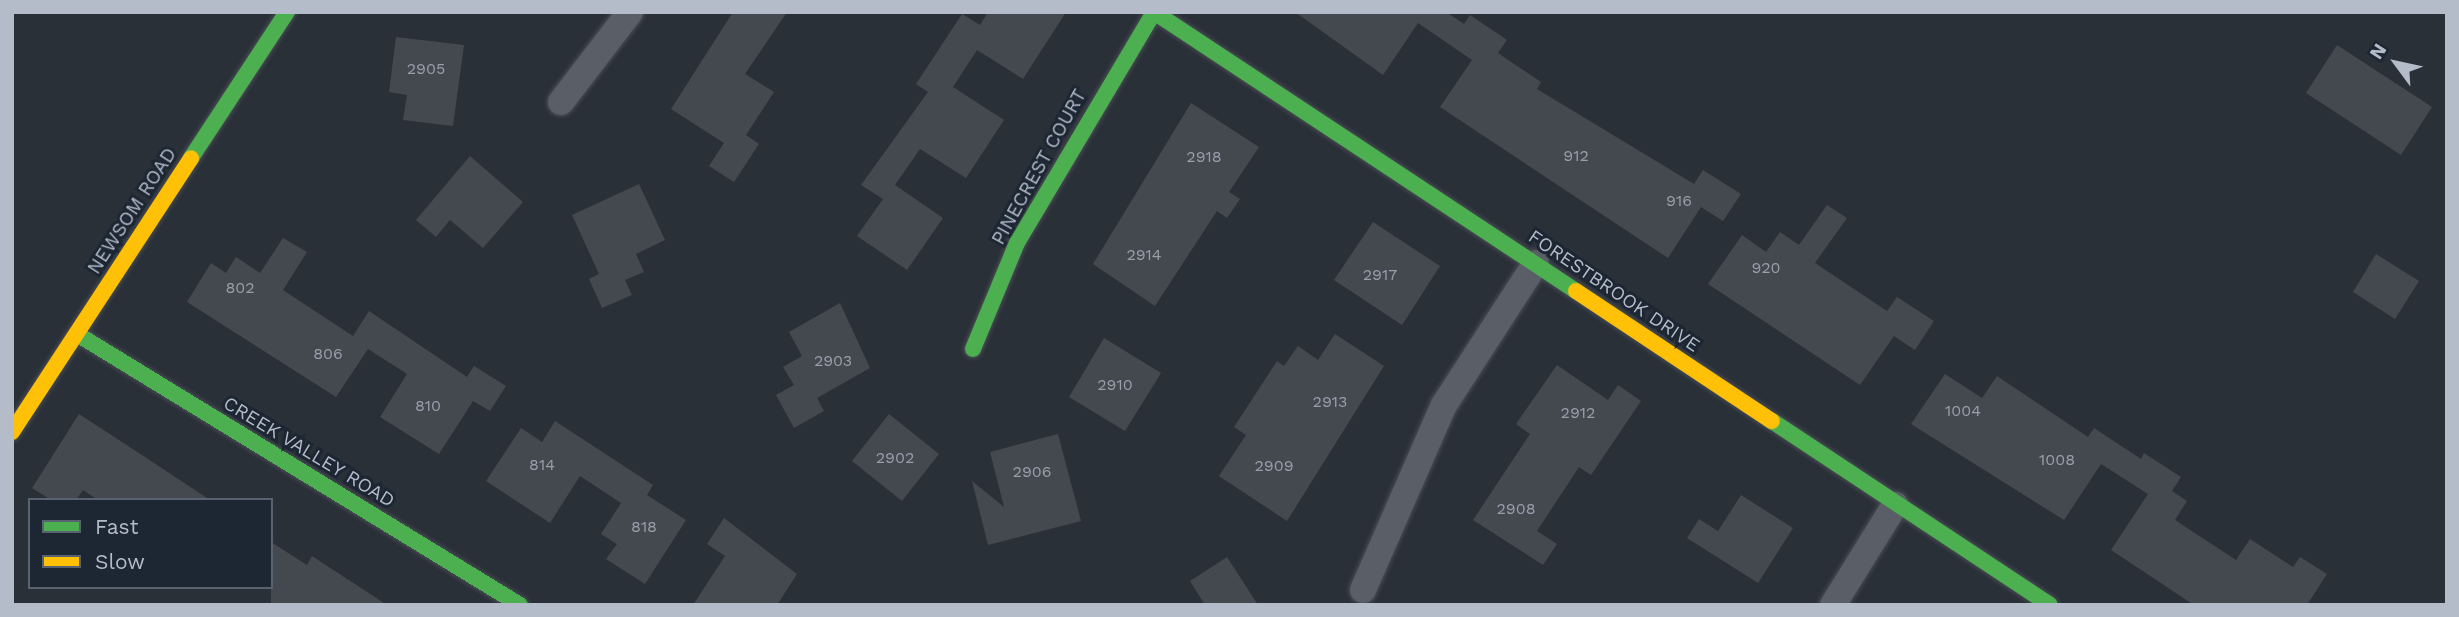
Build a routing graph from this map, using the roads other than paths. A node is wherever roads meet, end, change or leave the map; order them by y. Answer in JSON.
{"nodes":[{"id":1,"x":287,"y":12,"type":"edge"},
{"id":2,"x":630,"y":12,"type":"edge"},
{"id":3,"x":1154,"y":12,"type":"edge"},
{"id":4,"x":561,"y":102,"type":"dead end"},
{"id":5,"x":1536,"y":263,"type":"junction"},
{"id":6,"x":77,"y":334,"type":"junction"},
{"id":7,"x":973,"y":348,"type":"dead end"},
{"id":8,"x":12,"y":432,"type":"edge"},
{"id":9,"x":1895,"y":505,"type":"junction"},
{"id":10,"x":1363,"y":590,"type":"dead end"},
{"id":11,"x":520,"y":605,"type":"edge"},
{"id":12,"x":1833,"y":605,"type":"edge"},
{"id":13,"x":2050,"y":605,"type":"edge"}],
"edges":[{"from":1,"to":6,"type":"street","name":"NEWSOM ROAD"},
{"from":2,"to":4,"type":"street"},
{"from":3,"to":5,"type":"street","name":"FORESTBROOK DRIVE"},
{"from":3,"to":7,"type":"street","name":"PINECREST COURT"},
{"from":5,"to":9,"type":"street","name":"FORESTBROOK DRIVE"},
{"from":5,"to":10,"type":"street"},
{"from":6,"to":8,"type":"street","name":"NEWSOM ROAD"},
{"from":6,"to":11,"type":"street","name":"CREEK VALLEY ROAD"},
{"from":9,"to":12,"type":"street"},
{"from":9,"to":13,"type":"street","name":"FORESTBROOK DRIVE"}]}
